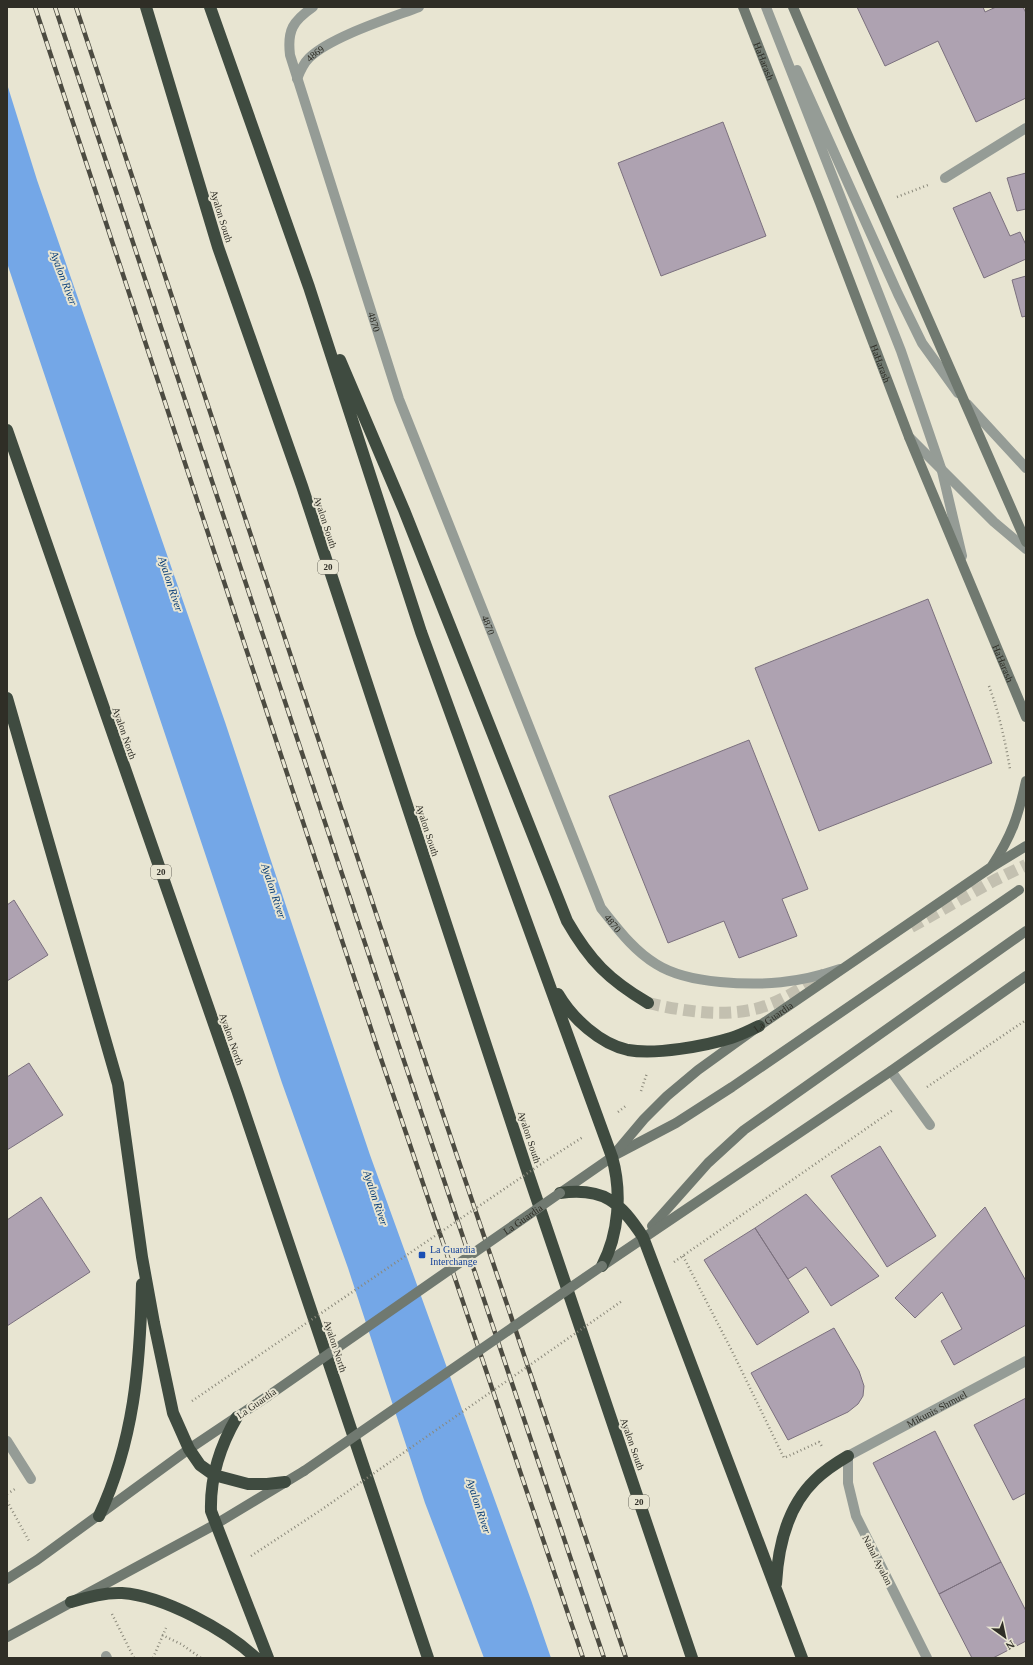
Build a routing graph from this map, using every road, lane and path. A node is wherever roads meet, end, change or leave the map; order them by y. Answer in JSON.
{"nodes":[{"id":1,"x":146,"y":7,"type":"edge"},
{"id":2,"x":210,"y":7,"type":"edge"},
{"id":3,"x":313,"y":7,"type":"edge"},
{"id":4,"x":419,"y":7,"type":"edge"},
{"id":5,"x":743,"y":7,"type":"edge"},
{"id":6,"x":766,"y":7,"type":"edge"},
{"id":7,"x":769,"y":7,"type":"edge"},
{"id":8,"x":793,"y":7,"type":"edge"},
{"id":9,"x":297,"y":79,"type":"junction"},
{"id":10,"x":1026,"y":128,"type":"edge"},
{"id":11,"x":945,"y":178,"type":"dead end"},
{"id":12,"x":925,"y":186,"type":"dead end"},
{"id":13,"x":878,"y":204,"type":"junction"},
{"id":14,"x":309,"y":287,"type":"junction"},
{"id":15,"x":967,"y":404,"type":"junction"},
{"id":16,"x":7,"y":430,"type":"edge"},
{"id":17,"x":909,"y":437,"type":"junction"},
{"id":18,"x":1026,"y":468,"type":"edge"},
{"id":19,"x":942,"y":471,"type":"junction"},
{"id":20,"x":1026,"y":542,"type":"edge"},
{"id":21,"x":1026,"y":550,"type":"edge"},
{"id":22,"x":966,"y":574,"type":"junction"},
{"id":23,"x":986,"y":680,"type":"dead end"},
{"id":24,"x":7,"y":698,"type":"edge"},
{"id":25,"x":1026,"y":717,"type":"edge"},
{"id":26,"x":1010,"y":774,"type":"dead end"},
{"id":27,"x":1026,"y":782,"type":"edge"},
{"id":28,"x":1026,"y":846,"type":"edge"},
{"id":29,"x":990,"y":868,"type":"junction"},
{"id":30,"x":1019,"y":890,"type":"dead end"},
{"id":31,"x":1026,"y":931,"type":"edge"},
{"id":32,"x":846,"y":967,"type":"junction"},
{"id":33,"x":545,"y":969,"type":"junction"},
{"id":34,"x":1026,"y":976,"type":"edge"},
{"id":35,"x":1026,"y":981,"type":"edge"},
{"id":36,"x":1008,"y":989,"type":"junction"},
{"id":37,"x":648,"y":1003,"type":"tunnel mouth"},
{"id":38,"x":1026,"y":1020,"type":"edge"},
{"id":39,"x":759,"y":1026,"type":"junction"},
{"id":40,"x":891,"y":1071,"type":"junction"},
{"id":41,"x":911,"y":1098,"type":"junction"},
{"id":42,"x":930,"y":1125,"type":"dead end"},
{"id":43,"x":612,"y":1157,"type":"junction"},
{"id":44,"x":544,"y":1162,"type":"dead end"},
{"id":45,"x":560,"y":1193,"type":"junction"},
{"id":46,"x":617,"y":1204,"type":"junction"},
{"id":47,"x":643,"y":1237,"type":"junction"},
{"id":48,"x":683,"y":1256,"type":"junction"},
{"id":49,"x":142,"y":1257,"type":"junction"},
{"id":50,"x":602,"y":1266,"type":"junction"},
{"id":51,"x":657,"y":1274,"type":"junction"},
{"id":52,"x":622,"y":1300,"type":"dead end"},
{"id":53,"x":1026,"y":1361,"type":"edge"},
{"id":54,"x":173,"y":1413,"type":"junction"},
{"id":55,"x":236,"y":1417,"type":"junction"},
{"id":56,"x":7,"y":1441,"type":"edge"},
{"id":57,"x":189,"y":1449,"type":"junction"},
{"id":58,"x":848,"y":1456,"type":"junction"},
{"id":59,"x":214,"y":1475,"type":"junction"},
{"id":60,"x":30,"y":1479,"type":"dead end"},
{"id":61,"x":285,"y":1482,"type":"junction"},
{"id":62,"x":7,"y":1501,"type":"edge"},
{"id":63,"x":99,"y":1516,"type":"junction"},
{"id":64,"x":216,"y":1524,"type":"junction"},
{"id":65,"x":32,"y":1547,"type":"dead end"},
{"id":66,"x":232,"y":1568,"type":"junction"},
{"id":67,"x":7,"y":1579,"type":"edge"},
{"id":68,"x":775,"y":1587,"type":"junction"},
{"id":69,"x":71,"y":1602,"type":"junction"},
{"id":70,"x":109,"y":1609,"type":"dead end"},
{"id":71,"x":162,"y":1635,"type":"dead end"},
{"id":72,"x":7,"y":1637,"type":"edge"},
{"id":73,"x":134,"y":1658,"type":"edge"},
{"id":74,"x":201,"y":1658,"type":"edge"},
{"id":75,"x":256,"y":1658,"type":"edge"},
{"id":76,"x":268,"y":1658,"type":"edge"},
{"id":77,"x":428,"y":1658,"type":"edge"},
{"id":78,"x":692,"y":1658,"type":"edge"},
{"id":79,"x":802,"y":1658,"type":"edge"},
{"id":80,"x":927,"y":1658,"type":"edge"}],
"edges":[{"from":1,"to":78,"type":"highway","name":"Ayalon South","number":"20"},
{"from":2,"to":14,"type":"highway"},
{"from":3,"to":9,"type":"street","name":"4869"},
{"from":4,"to":9,"type":"street","name":"4869"},
{"from":5,"to":17,"type":"main road","name":"HaHarash"},
{"from":6,"to":19,"type":"street"},
{"from":7,"to":15,"type":"street"},
{"from":8,"to":13,"type":"main road"},
{"from":9,"to":32,"type":"street","name":"4870"},
{"from":10,"to":11,"type":"street"},
{"from":12,"to":13,"type":"path"},
{"from":13,"to":15,"type":"main road"},
{"from":14,"to":33,"type":"highway"},
{"from":14,"to":37,"type":"highway"},
{"from":15,"to":18,"type":"street"},
{"from":15,"to":20,"type":"main road"},
{"from":16,"to":77,"type":"highway","name":"Ayalon North","number":"20"},
{"from":17,"to":19,"type":"street"},
{"from":17,"to":22,"type":"main road","name":"HaHarash"},
{"from":19,"to":21,"type":"street"},
{"from":19,"to":22,"type":"street"},
{"from":22,"to":25,"type":"main road","name":"HaHarash"},
{"from":23,"to":26,"type":"path"},
{"from":24,"to":49,"type":"highway"},
{"from":27,"to":29,"type":"main road"},
{"from":28,"to":29,"type":"main road","name":"La Guardia"},
{"from":29,"to":32,"type":"main road","name":"La Guardia"},
{"from":30,"to":43,"type":"main road"},
{"from":31,"to":47,"type":"main road"},
{"from":32,"to":39,"type":"main road","name":"La Guardia"},
{"from":33,"to":39,"type":"highway"},
{"from":33,"to":43,"type":"highway"},
{"from":34,"to":36,"type":"main road"},
{"from":35,"to":36,"type":"main road"},
{"from":36,"to":40,"type":"main road"},
{"from":38,"to":41,"type":"path"},
{"from":39,"to":43,"type":"main road","name":"La Guardia"},
{"from":40,"to":41,"type":"street"},
{"from":40,"to":47,"type":"main road"},
{"from":41,"to":42,"type":"street"},
{"from":41,"to":48,"type":"path"},
{"from":43,"to":45,"type":"main road","name":"La Guardia"},
{"from":43,"to":46,"type":"highway"},
{"from":44,"to":54,"type":"path","bridge":true},
{"from":45,"to":46,"type":"highway"},
{"from":45,"to":55,"type":"main road","name":"La Guardia","bridge":true},
{"from":46,"to":47,"type":"highway"},
{"from":46,"to":50,"type":"highway"},
{"from":47,"to":50,"type":"main road"},
{"from":47,"to":51,"type":"highway"},
{"from":48,"to":51,"type":"path"},
{"from":48,"to":58,"type":"path"},
{"from":49,"to":54,"type":"highway"},
{"from":49,"to":63,"type":"highway"},
{"from":50,"to":61,"type":"main road","bridge":true},
{"from":51,"to":68,"type":"highway"},
{"from":52,"to":66,"type":"path","bridge":true},
{"from":53,"to":58,"type":"street","name":"Mikunis Shmuel"},
{"from":54,"to":57,"type":"highway"},
{"from":55,"to":57,"type":"main road","name":"La Guardia"},
{"from":55,"to":59,"type":"highway"},
{"from":56,"to":60,"type":"street"},
{"from":57,"to":59,"type":"highway"},
{"from":57,"to":63,"type":"main road","name":"La Guardia"},
{"from":58,"to":68,"type":"highway"},
{"from":58,"to":80,"type":"street","name":"Nahal Ayalon"},
{"from":59,"to":61,"type":"highway"},
{"from":59,"to":64,"type":"highway"},
{"from":61,"to":64,"type":"main road"},
{"from":62,"to":65,"type":"path"},
{"from":63,"to":67,"type":"main road","name":"La Guardia"},
{"from":64,"to":66,"type":"highway"},
{"from":64,"to":69,"type":"main road"},
{"from":66,"to":76,"type":"highway"},
{"from":68,"to":79,"type":"highway"},
{"from":69,"to":72,"type":"main road"},
{"from":69,"to":75,"type":"highway"},
{"from":70,"to":73,"type":"path"},
{"from":71,"to":74,"type":"path"}]}
